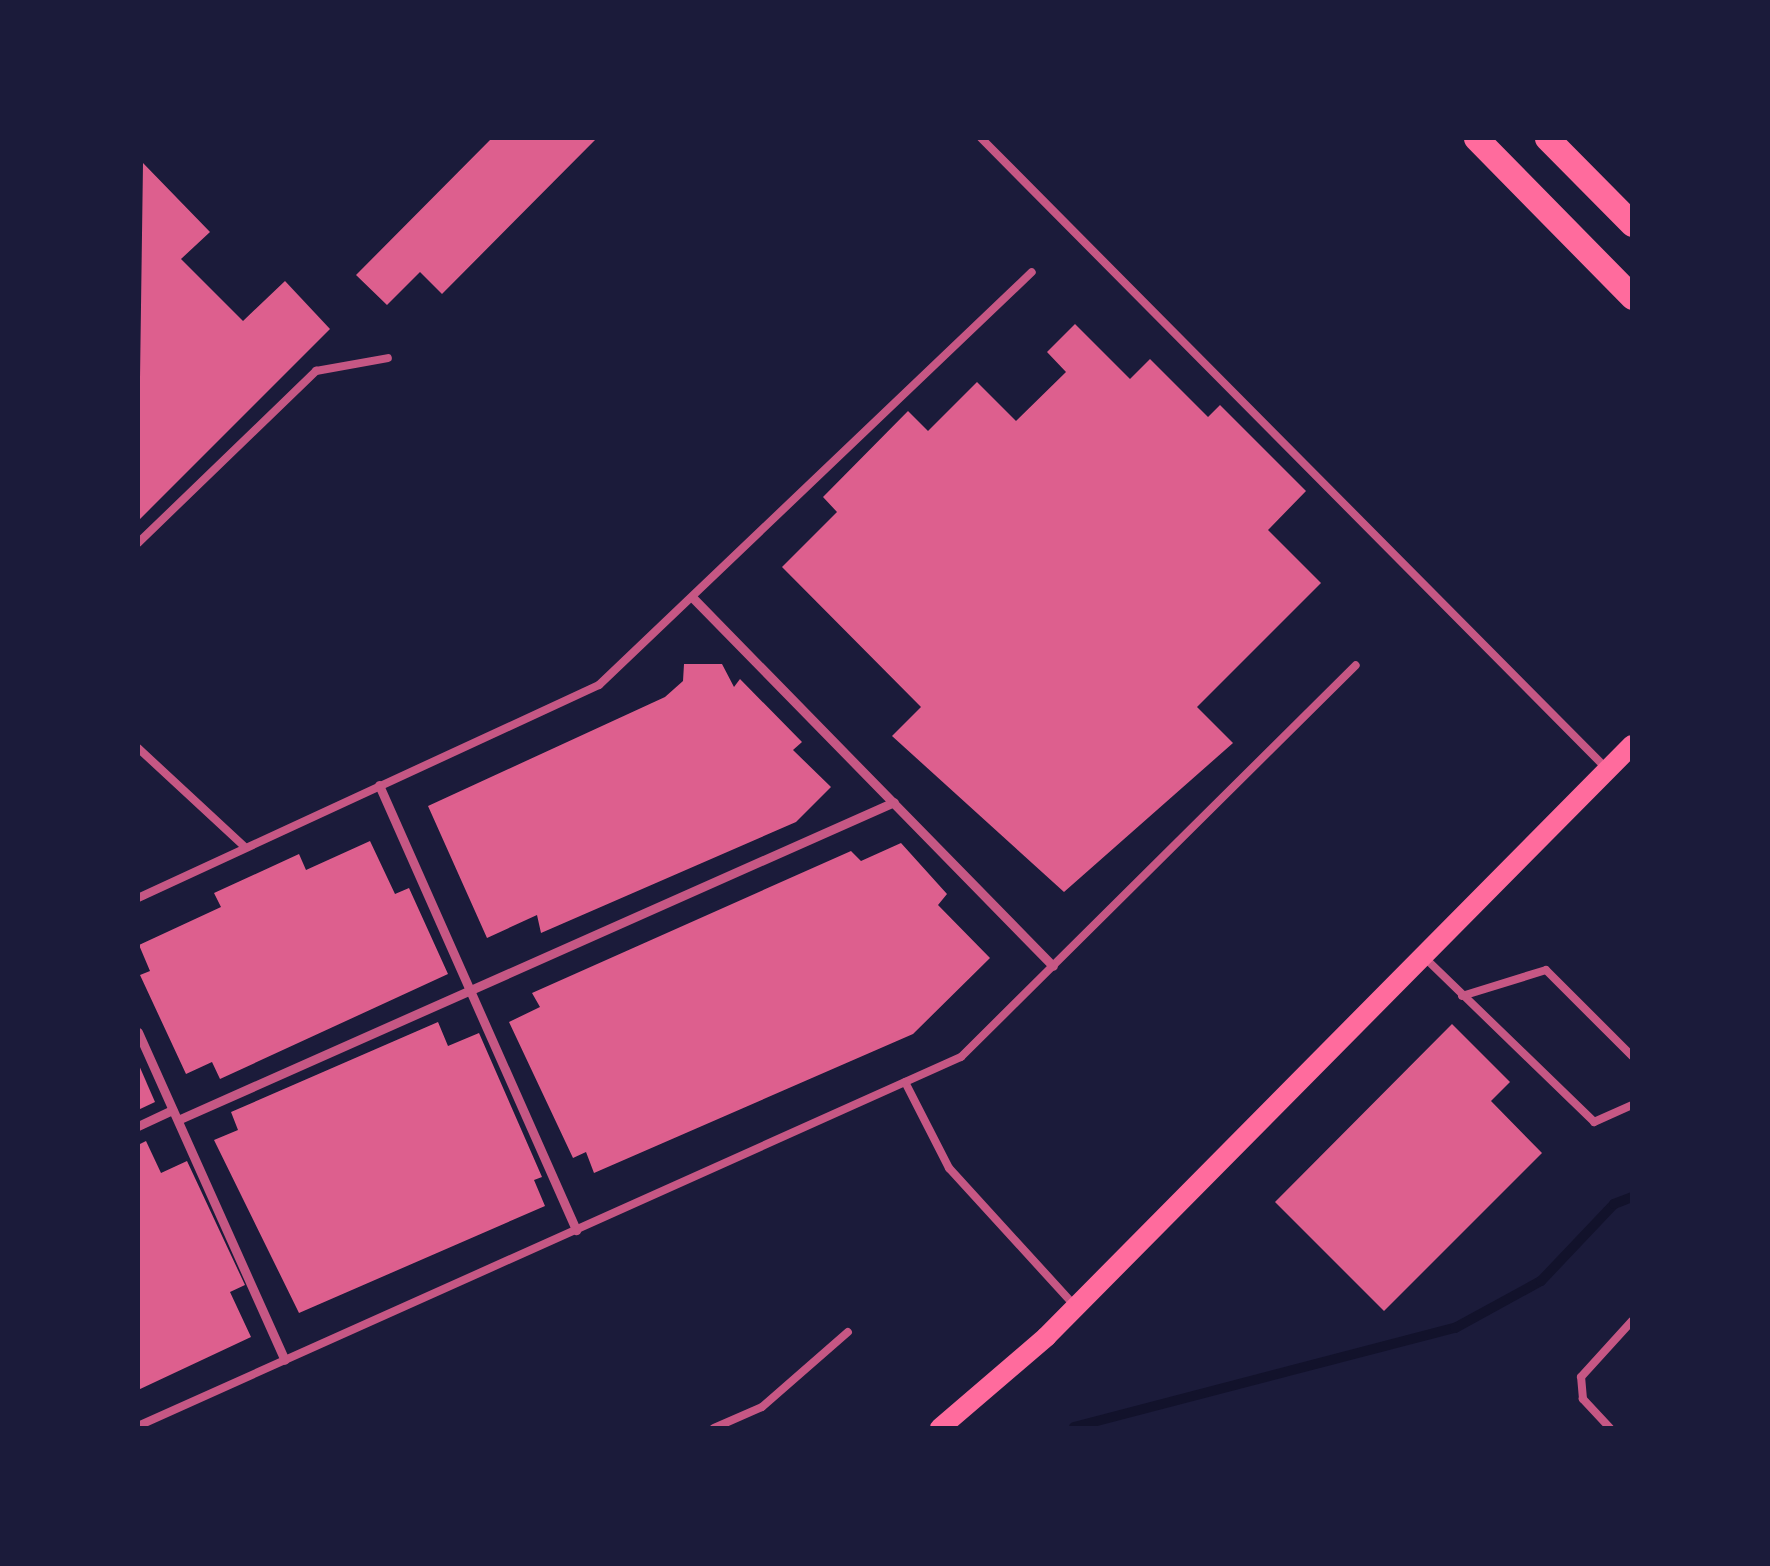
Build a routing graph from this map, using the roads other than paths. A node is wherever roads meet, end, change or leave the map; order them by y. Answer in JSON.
{"nodes":[{"id":1,"x":981,"y":138,"type":"edge"},
{"id":2,"x":1476,"y":138,"type":"edge"},
{"id":3,"x":1547,"y":138,"type":"edge"},
{"id":4,"x":1632,"y":224,"type":"edge"},
{"id":5,"x":1032,"y":272,"type":"dead end"},
{"id":6,"x":1632,"y":297,"type":"edge"},
{"id":7,"x":388,"y":358,"type":"dead end"},
{"id":8,"x":138,"y":543,"type":"edge"},
{"id":9,"x":692,"y":597,"type":"junction"},
{"id":10,"x":1356,"y":666,"type":"dead end"},
{"id":11,"x":1632,"y":745,"type":"edge"},
{"id":12,"x":138,"y":748,"type":"edge"},
{"id":13,"x":1608,"y":770,"type":"junction"},
{"id":14,"x":379,"y":785,"type":"junction"},
{"id":15,"x":894,"y":802,"type":"junction"},
{"id":16,"x":244,"y":846,"type":"junction"},
{"id":17,"x":138,"y":898,"type":"edge"},
{"id":18,"x":1424,"y":958,"type":"junction"},
{"id":19,"x":1053,"y":966,"type":"junction"},
{"id":20,"x":470,"y":988,"type":"junction"},
{"id":21,"x":1462,"y":996,"type":"junction"},
{"id":22,"x":138,"y":1032,"type":"edge"},
{"id":23,"x":1632,"y":1056,"type":"edge"},
{"id":24,"x":905,"y":1082,"type":"junction"},
{"id":25,"x":1632,"y":1105,"type":"edge"},
{"id":26,"x":176,"y":1114,"type":"junction"},
{"id":27,"x":138,"y":1126,"type":"edge"},
{"id":28,"x":576,"y":1230,"type":"junction"},
{"id":29,"x":1076,"y":1307,"type":"junction"},
{"id":30,"x":1632,"y":1321,"type":"edge"},
{"id":31,"x":848,"y":1332,"type":"dead end"},
{"id":32,"x":285,"y":1360,"type":"junction"},
{"id":33,"x":138,"y":1426,"type":"edge"},
{"id":34,"x":714,"y":1428,"type":"edge"},
{"id":35,"x":940,"y":1428,"type":"edge"},
{"id":36,"x":1610,"y":1428,"type":"edge"}],
"edges":[{"from":1,"to":13,"type":"lane"},
{"from":2,"to":6,"type":"main road"},
{"from":3,"to":4,"type":"main road"},
{"from":5,"to":9,"type":"lane"},
{"from":7,"to":8,"type":"lane"},
{"from":9,"to":14,"type":"lane"},
{"from":9,"to":15,"type":"street"},
{"from":10,"to":19,"type":"lane"},
{"from":11,"to":13,"type":"main road"},
{"from":12,"to":16,"type":"lane"},
{"from":13,"to":18,"type":"main road"},
{"from":14,"to":16,"type":"lane"},
{"from":14,"to":20,"type":"street"},
{"from":15,"to":19,"type":"street"},
{"from":15,"to":20,"type":"street"},
{"from":16,"to":17,"type":"lane"},
{"from":18,"to":21,"type":"lane"},
{"from":18,"to":29,"type":"main road"},
{"from":19,"to":24,"type":"lane"},
{"from":20,"to":26,"type":"street"},
{"from":20,"to":28,"type":"street"},
{"from":21,"to":23,"type":"lane"},
{"from":21,"to":25,"type":"lane"},
{"from":22,"to":26,"type":"street"},
{"from":24,"to":28,"type":"lane"},
{"from":24,"to":29,"type":"lane"},
{"from":26,"to":27,"type":"street"},
{"from":26,"to":32,"type":"street"},
{"from":28,"to":32,"type":"lane"},
{"from":29,"to":35,"type":"main road"},
{"from":30,"to":36,"type":"lane"},
{"from":31,"to":34,"type":"lane"},
{"from":32,"to":33,"type":"lane"}]}
